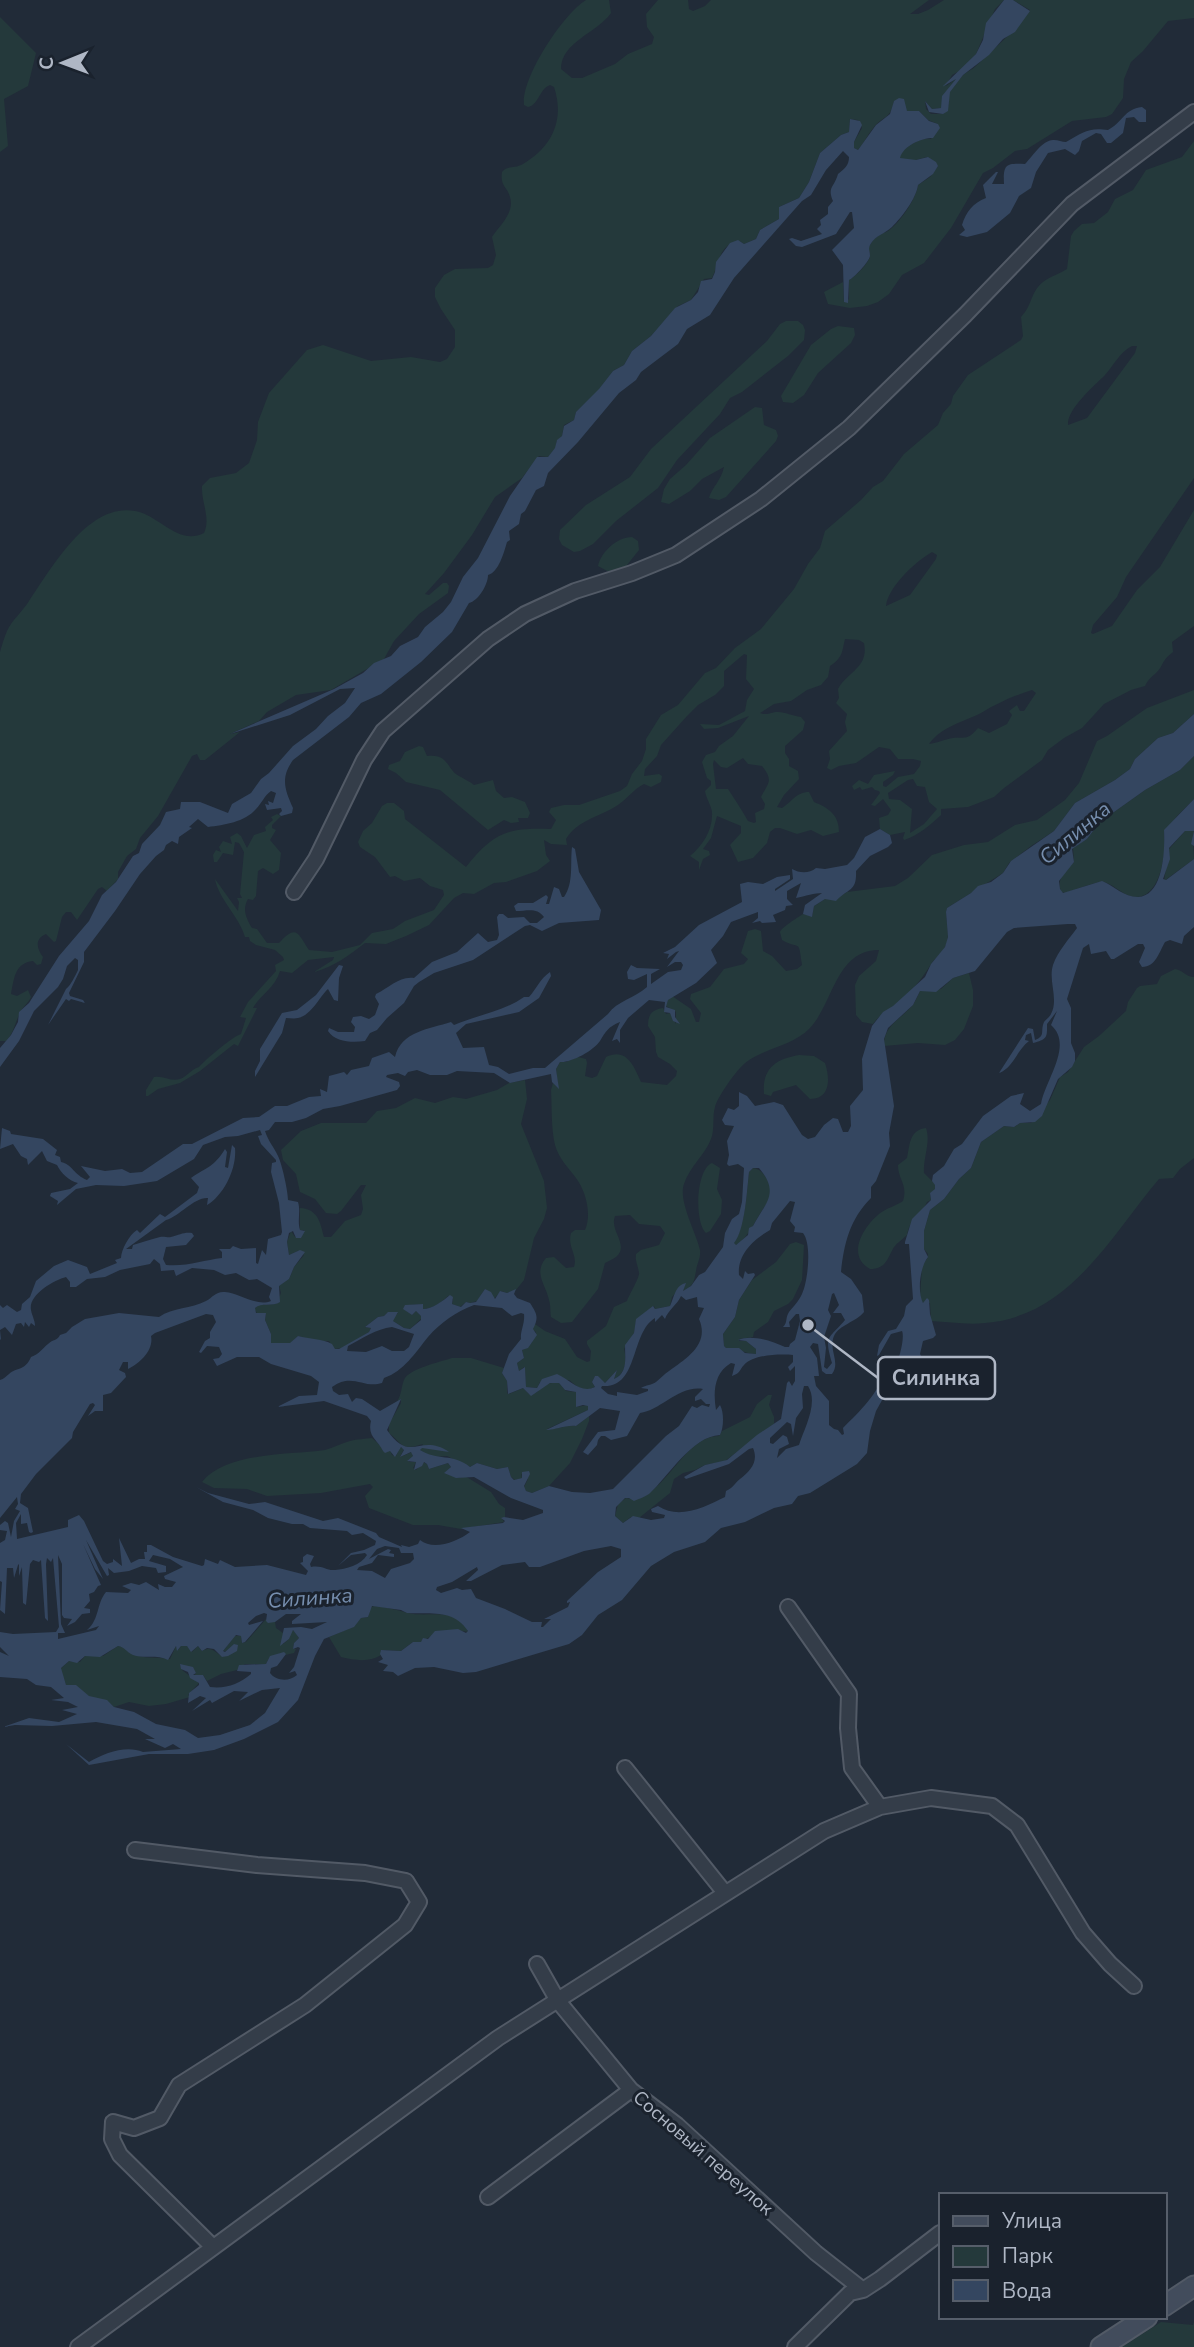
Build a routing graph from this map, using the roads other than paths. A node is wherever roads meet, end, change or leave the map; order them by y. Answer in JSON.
{"nodes":[{"id":1,"x":1194,"y":112,"type":"edge"},
{"id":2,"x":294,"y":892,"type":"dead end"},
{"id":3,"x":788,"y":1607,"type":"dead end"},
{"id":4,"x":625,"y":1768,"type":"dead end"},
{"id":5,"x":880,"y":1807,"type":"junction"},
{"id":6,"x":135,"y":1850,"type":"dead end"},
{"id":7,"x":725,"y":1893,"type":"junction"},
{"id":8,"x":537,"y":1964,"type":"dead end"},
{"id":9,"x":1134,"y":1986,"type":"dead end"},
{"id":10,"x":558,"y":2001,"type":"junction"},
{"id":11,"x":631,"y":2090,"type":"junction"},
{"id":12,"x":488,"y":2197,"type":"dead end"},
{"id":13,"x":939,"y":2234,"type":"edge"},
{"id":14,"x":213,"y":2247,"type":"junction"},
{"id":15,"x":1194,"y":2286,"type":"edge"},
{"id":16,"x":863,"y":2290,"type":"junction"},
{"id":17,"x":1166,"y":2305,"type":"edge"},
{"id":18,"x":1144,"y":2319,"type":"edge"},
{"id":19,"x":78,"y":2347,"type":"edge"},
{"id":20,"x":795,"y":2347,"type":"edge"},
{"id":21,"x":1101,"y":2347,"type":"edge"}],
"edges":[{"from":1,"to":2,"type":"street"},
{"from":3,"to":5,"type":"street"},
{"from":4,"to":7,"type":"street"},
{"from":5,"to":7,"type":"street"},
{"from":5,"to":9,"type":"street"},
{"from":6,"to":14,"type":"street"},
{"from":7,"to":10,"type":"street"},
{"from":8,"to":10,"type":"street","name":"Сосновый переулок"},
{"from":10,"to":11,"type":"street","name":"Сосновый переулок"},
{"from":10,"to":14,"type":"street"},
{"from":11,"to":12,"type":"street"},
{"from":11,"to":16,"type":"street","name":"Сосновый переулок"},
{"from":13,"to":16,"type":"street"},
{"from":14,"to":19,"type":"street"},
{"from":15,"to":17,"type":"main road"},
{"from":16,"to":20,"type":"street"},
{"from":18,"to":21,"type":"main road"}]}
